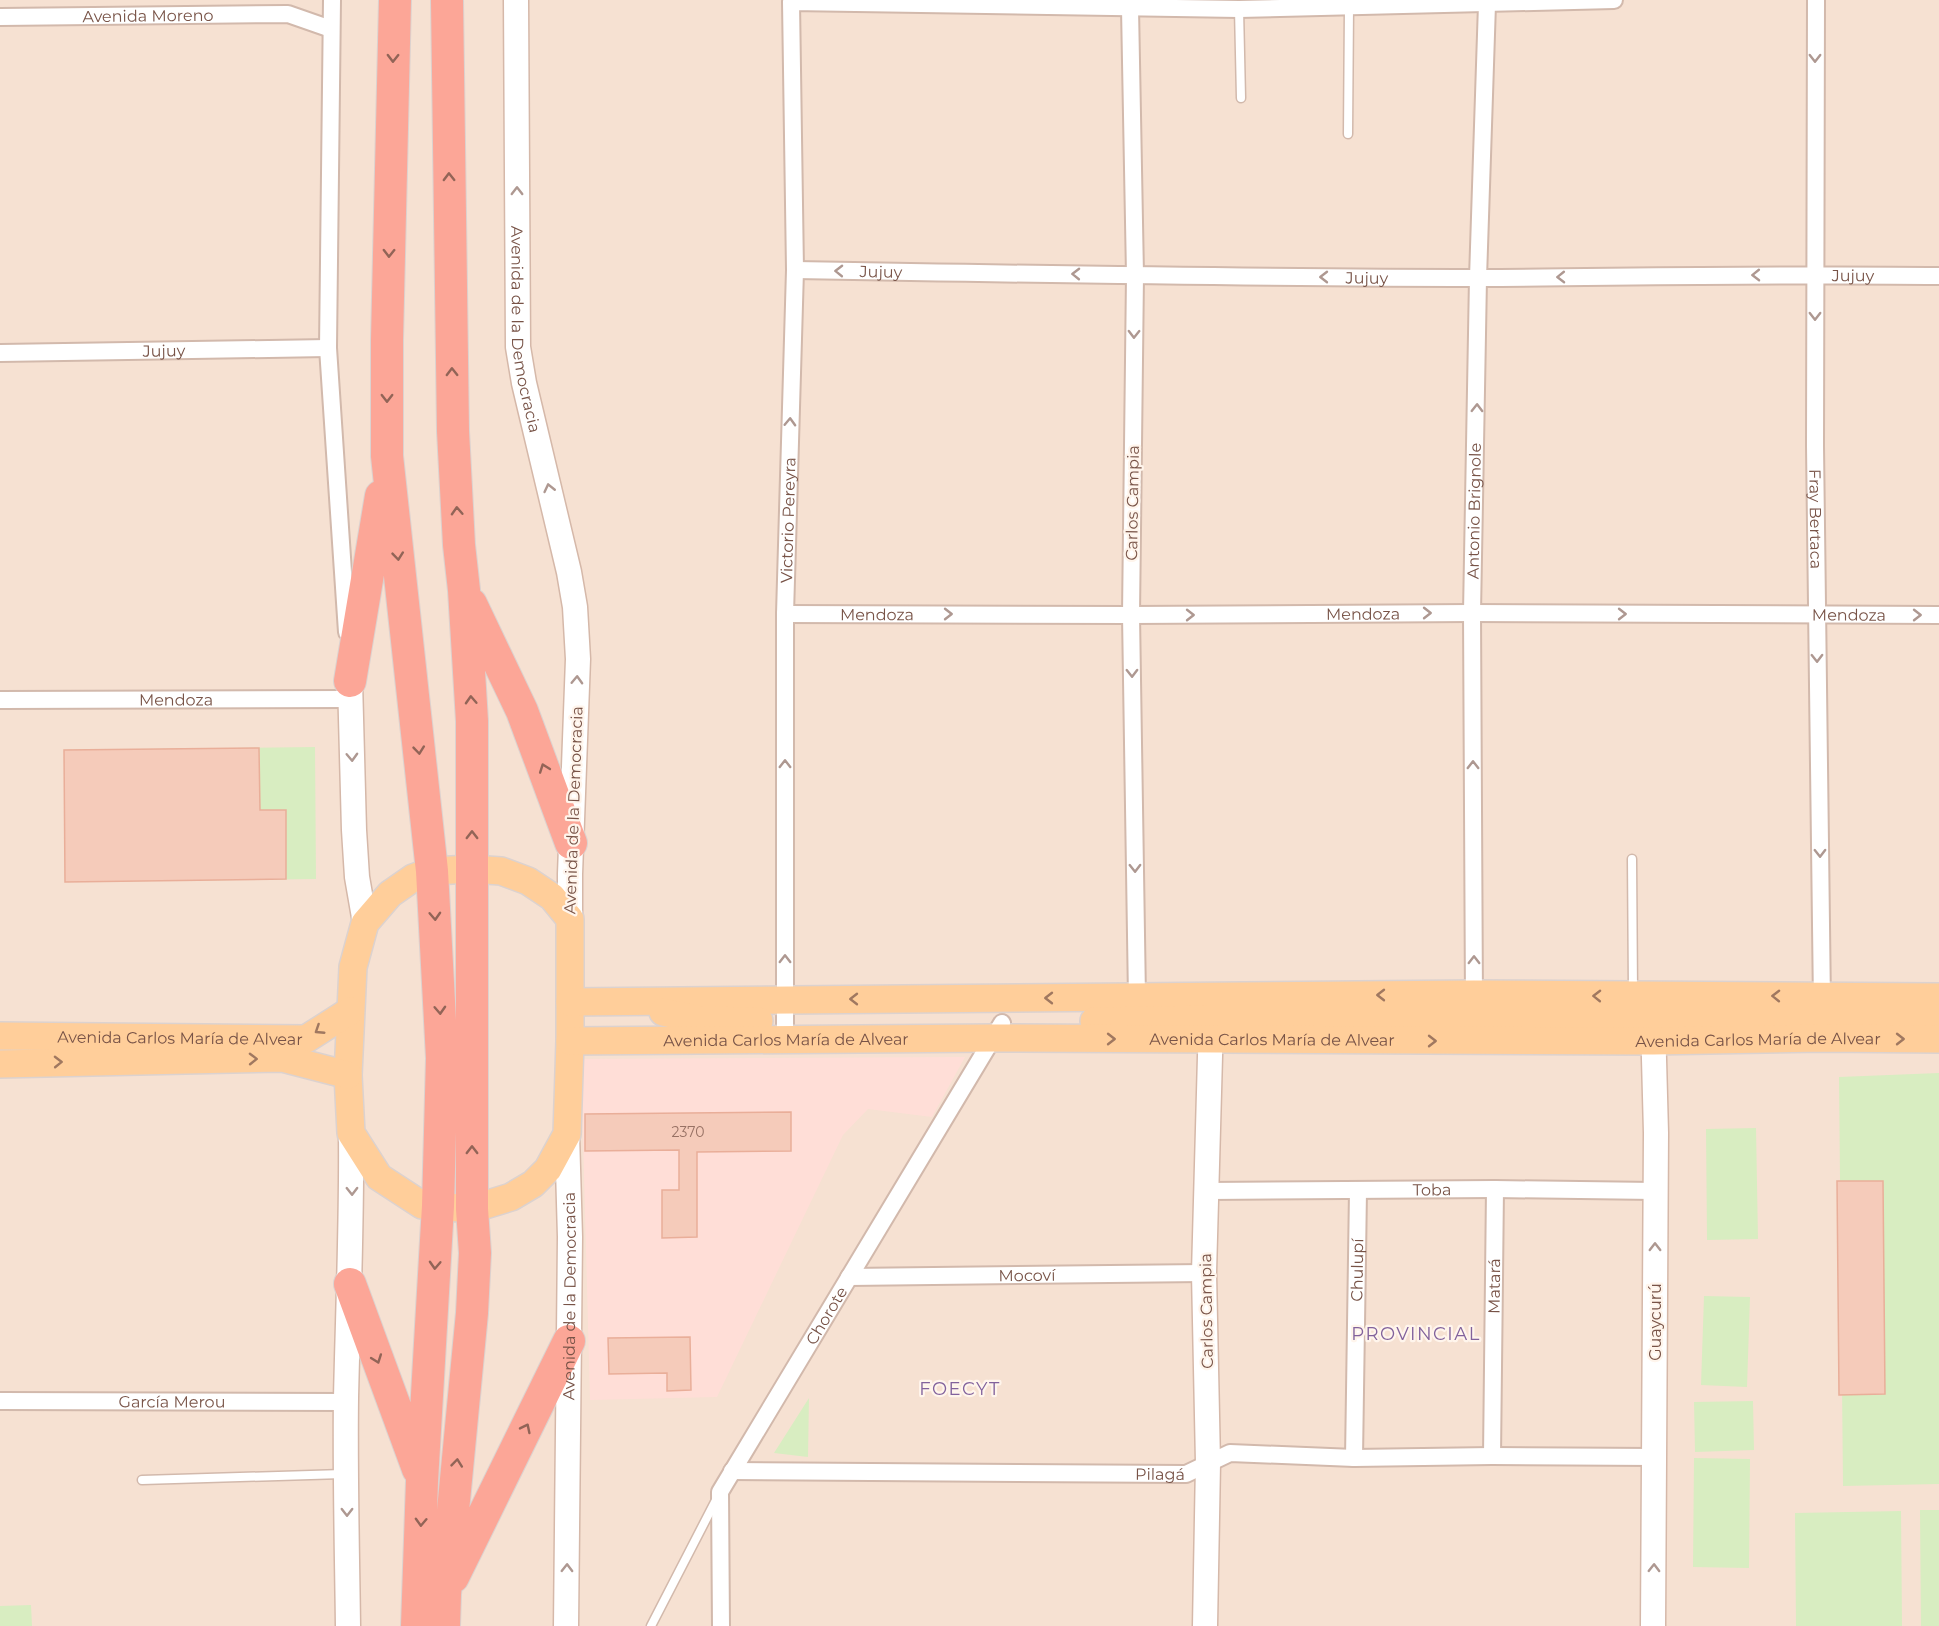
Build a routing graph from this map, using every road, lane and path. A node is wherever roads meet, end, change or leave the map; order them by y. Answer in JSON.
{"nodes":[{"id":1,"x":332,"y":0,"type":"edge"},
{"id":2,"x":395,"y":0,"type":"edge"},
{"id":3,"x":447,"y":0,"type":"edge"},
{"id":4,"x":516,"y":0,"type":"edge"},
{"id":5,"x":1614,"y":0,"type":"edge"},
{"id":6,"x":1816,"y":0,"type":"edge"},
{"id":7,"x":1487,"y":4,"type":"junction"},
{"id":8,"x":1349,"y":6,"type":"junction"},
{"id":9,"x":1130,"y":8,"type":"junction"},
{"id":10,"x":1239,"y":9,"type":"junction"},
{"id":11,"x":0,"y":17,"type":"edge"},
{"id":12,"x":331,"y":29,"type":"junction"},
{"id":13,"x":1241,"y":98,"type":"dead end"},
{"id":14,"x":1348,"y":134,"type":"dead end"},
{"id":15,"x":795,"y":270,"type":"junction"},
{"id":16,"x":1815,"y":274,"type":"junction"},
{"id":17,"x":1135,"y":275,"type":"junction"},
{"id":18,"x":1939,"y":276,"type":"edge"},
{"id":19,"x":1478,"y":278,"type":"junction"},
{"id":20,"x":328,"y":348,"type":"junction"},
{"id":21,"x":0,"y":353,"type":"edge"},
{"id":22,"x":387,"y":456,"type":"junction"},
{"id":23,"x":464,"y":590,"type":"junction"},
{"id":24,"x":1472,"y":613,"type":"junction"},
{"id":25,"x":785,"y":614,"type":"junction"},
{"id":26,"x":1131,"y":615,"type":"junction"},
{"id":27,"x":1817,"y":615,"type":"junction"},
{"id":28,"x":1939,"y":615,"type":"edge"},
{"id":29,"x":350,"y":690,"type":"junction"},
{"id":30,"x":0,"y":700,"type":"edge"},
{"id":31,"x":571,"y":843,"type":"junction"},
{"id":32,"x":1632,"y":859,"type":"dead end"},
{"id":33,"x":472,"y":868,"type":"junction"},
{"id":34,"x":432,"y":871,"type":"junction"},
{"id":35,"x":570,"y":919,"type":"junction"},
{"id":36,"x":365,"y":923,"type":"junction"},
{"id":37,"x":1633,"y":996,"type":"junction"},
{"id":38,"x":1939,"y":997,"type":"edge"},
{"id":39,"x":1137,"y":998,"type":"junction"},
{"id":40,"x":570,"y":1002,"type":"junction"},
{"id":41,"x":614,"y":1002,"type":"junction"},
{"id":42,"x":1474,"y":1007,"type":"junction"},
{"id":43,"x":350,"y":1011,"type":"junction"},
{"id":44,"x":1822,"y":1018,"type":"junction"},
{"id":45,"x":1211,"y":1019,"type":"junction"},
{"id":46,"x":1939,"y":1019,"type":"edge"},
{"id":47,"x":700,"y":1020,"type":"junction"},
{"id":48,"x":785,"y":1020,"type":"junction"},
{"id":49,"x":998,"y":1030,"type":"junction"},
{"id":50,"x":1653,"y":1030,"type":"junction"},
{"id":51,"x":0,"y":1036,"type":"edge"},
{"id":52,"x":1939,"y":1039,"type":"edge"},
{"id":53,"x":570,"y":1041,"type":"junction"},
{"id":54,"x":605,"y":1041,"type":"junction"},
{"id":55,"x":0,"y":1064,"type":"edge"},
{"id":56,"x":348,"y":1075,"type":"junction"},
{"id":57,"x":351,"y":1133,"type":"junction"},
{"id":58,"x":567,"y":1134,"type":"junction"},
{"id":59,"x":1495,"y":1189,"type":"junction"},
{"id":60,"x":1208,"y":1191,"type":"junction"},
{"id":61,"x":1358,"y":1191,"type":"junction"},
{"id":62,"x":1655,"y":1191,"type":"junction"},
{"id":63,"x":438,"y":1206,"type":"junction"},
{"id":64,"x":472,"y":1209,"type":"junction"},
{"id":65,"x":1204,"y":1274,"type":"junction"},
{"id":66,"x":849,"y":1277,"type":"junction"},
{"id":67,"x":350,"y":1284,"type":"junction"},
{"id":68,"x":569,"y":1341,"type":"junction"},
{"id":69,"x":0,"y":1401,"type":"edge"},
{"id":70,"x":346,"y":1402,"type":"junction"},
{"id":71,"x":1492,"y":1456,"type":"junction"},
{"id":72,"x":1655,"y":1457,"type":"junction"},
{"id":73,"x":1354,"y":1458,"type":"junction"},
{"id":74,"x":1208,"y":1463,"type":"junction"},
{"id":75,"x":732,"y":1472,"type":"junction"},
{"id":76,"x":347,"y":1474,"type":"junction"},
{"id":77,"x":142,"y":1480,"type":"dead end"},
{"id":78,"x":422,"y":1481,"type":"junction"},
{"id":79,"x":720,"y":1492,"type":"junction"},
{"id":80,"x":445,"y":1594,"type":"junction"},
{"id":81,"x":348,"y":1626,"type":"edge"},
{"id":82,"x":417,"y":1626,"type":"edge"},
{"id":83,"x":444,"y":1626,"type":"edge"},
{"id":84,"x":566,"y":1626,"type":"edge"},
{"id":85,"x":651,"y":1626,"type":"edge"},
{"id":86,"x":721,"y":1626,"type":"edge"},
{"id":87,"x":1206,"y":1626,"type":"edge"},
{"id":88,"x":1653,"y":1626,"type":"edge"}],
"edges":[{"from":1,"to":12,"type":"street"},
{"from":2,"to":22,"type":"highway","one_way":true},
{"from":23,"to":3,"type":"highway","one_way":true},
{"from":31,"to":4,"type":"street","name":"Avenida de la Democracia","one_way":true},
{"from":5,"to":7,"type":"street"},
{"from":6,"to":16,"type":"street","name":"Fray Bertaca","one_way":true},
{"from":7,"to":8,"type":"street"},
{"from":7,"to":19,"type":"street","name":"Antonio Brignole"},
{"from":8,"to":10,"type":"street"},
{"from":8,"to":14,"type":"lane"},
{"from":9,"to":10,"type":"street"},
{"from":9,"to":15,"type":"street","name":"Victorio Pereyra"},
{"from":9,"to":17,"type":"street","name":"Carlos Campia"},
{"from":10,"to":13,"type":"lane"},
{"from":11,"to":12,"type":"street","name":"Avenida Moreno"},
{"from":12,"to":20,"type":"street"},
{"from":17,"to":15,"type":"street","name":"Jujuy","one_way":true},
{"from":25,"to":15,"type":"street","name":"Victorio Pereyra","one_way":true},
{"from":16,"to":18,"type":"street","name":"Jujuy"},
{"from":16,"to":19,"type":"street","name":"Jujuy","one_way":true},
{"from":16,"to":27,"type":"street","name":"Fray Bertaca","one_way":true},
{"from":19,"to":17,"type":"street","name":"Jujuy","one_way":true},
{"from":17,"to":26,"type":"street","name":"Carlos Campia","one_way":true},
{"from":24,"to":19,"type":"street","name":"Antonio Brignole","one_way":true},
{"from":20,"to":21,"type":"street","name":"Jujuy"},
{"from":20,"to":29,"type":"street"},
{"from":22,"to":29,"type":"highway"},
{"from":22,"to":34,"type":"highway","one_way":true},
{"from":31,"to":23,"type":"highway","one_way":true},
{"from":33,"to":23,"type":"highway","one_way":true},
{"from":26,"to":24,"type":"street","name":"Mendoza","one_way":true},
{"from":24,"to":27,"type":"street","name":"Mendoza","one_way":true},
{"from":42,"to":24,"type":"street","name":"Antonio Brignole","one_way":true},
{"from":25,"to":26,"type":"street","name":"Mendoza","one_way":true},
{"from":48,"to":25,"type":"street","name":"Victorio Pereyra","one_way":true},
{"from":26,"to":39,"type":"street","name":"Carlos Campia","one_way":true},
{"from":27,"to":28,"type":"street","name":"Mendoza","one_way":true},
{"from":27,"to":44,"type":"street","name":"Fray Bertaca","one_way":true},
{"from":29,"to":30,"type":"street","name":"Mendoza"},
{"from":29,"to":36,"type":"street","one_way":true},
{"from":31,"to":35,"type":"street","name":"Avenida de la Democracia"},
{"from":32,"to":37,"type":"lane"},
{"from":33,"to":34,"type":"main road"},
{"from":33,"to":35,"type":"main road"},
{"from":64,"to":33,"type":"highway","one_way":true},
{"from":34,"to":36,"type":"main road"},
{"from":34,"to":63,"type":"highway","one_way":true},
{"from":35,"to":40,"type":"main road","name":"Avenida de la Democracia"},
{"from":36,"to":43,"type":"main road"},
{"from":37,"to":42,"type":"main road","name":"Avenida Carlos María de Alvear","one_way":true},
{"from":44,"to":37,"type":"main road","name":"Avenida Carlos María de Alvear","one_way":true},
{"from":38,"to":44,"type":"main road","name":"Avenida Carlos María de Alvear"},
{"from":39,"to":45,"type":"main road","name":"Avenida Carlos María de Alvear"},
{"from":39,"to":48,"type":"main road","name":"Avenida Carlos María de Alvear","one_way":true},
{"from":40,"to":41,"type":"main road","name":"Avenida Carlos María de Alvear"},
{"from":40,"to":53,"type":"main road","name":"Avenida de la Democracia"},
{"from":41,"to":47,"type":"main road","name":"Avenida Carlos María de Alvear"},
{"from":41,"to":48,"type":"main road","name":"Avenida Carlos María de Alvear"},
{"from":42,"to":45,"type":"main road","name":"Avenida Carlos María de Alvear"},
{"from":42,"to":50,"type":"main road","name":"Avenida Carlos María de Alvear"},
{"from":43,"to":51,"type":"main road","name":"Avenida Carlos María de Alvear","one_way":true},
{"from":43,"to":56,"type":"main road"},
{"from":44,"to":46,"type":"main road","name":"Avenida Carlos María de Alvear"},
{"from":44,"to":50,"type":"main road","name":"Avenida Carlos María de Alvear"},
{"from":44,"to":52,"type":"main road","name":"Avenida Carlos María de Alvear","one_way":true},
{"from":45,"to":49,"type":"main road","name":"Avenida Carlos María de Alvear"},
{"from":45,"to":50,"type":"main road","name":"Avenida Carlos María de Alvear","one_way":true},
{"from":45,"to":60,"type":"street","name":"Carlos Campia"},
{"from":47,"to":48,"type":"main road","name":"Avenida Carlos María de Alvear"},
{"from":47,"to":54,"type":"main road","name":"Avenida Carlos María de Alvear"},
{"from":48,"to":49,"type":"main road","name":"Avenida Carlos María de Alvear"},
{"from":48,"to":54,"type":"main road","name":"Avenida Carlos María de Alvear"},
{"from":49,"to":66,"type":"street","name":"Chorote"},
{"from":50,"to":62,"type":"street","name":"Guaycurú"},
{"from":53,"to":54,"type":"main road","name":"Avenida Carlos María de Alvear"},
{"from":53,"to":58,"type":"main road","name":"Avenida de la Democracia"},
{"from":55,"to":56,"type":"main road","name":"Avenida Carlos María de Alvear","one_way":true},
{"from":56,"to":57,"type":"main road"},
{"from":57,"to":63,"type":"main road"},
{"from":57,"to":67,"type":"street","one_way":true},
{"from":58,"to":64,"type":"main road"},
{"from":58,"to":68,"type":"street","name":"Avenida de la Democracia"},
{"from":59,"to":61,"type":"street","name":"Toba"},
{"from":59,"to":62,"type":"street","name":"Toba"},
{"from":59,"to":71,"type":"street","name":"Matará"},
{"from":60,"to":61,"type":"street","name":"Toba"},
{"from":60,"to":65,"type":"street","name":"Carlos Campia"},
{"from":61,"to":73,"type":"street","name":"Chulupí"},
{"from":72,"to":62,"type":"street","name":"Guaycurú","one_way":true},
{"from":63,"to":64,"type":"main road"},
{"from":63,"to":78,"type":"highway","one_way":true},
{"from":80,"to":64,"type":"highway","one_way":true},
{"from":65,"to":66,"type":"street","name":"Mocoví"},
{"from":65,"to":74,"type":"street","name":"Carlos Campia"},
{"from":66,"to":75,"type":"street","name":"Chorote"},
{"from":67,"to":70,"type":"street"},
{"from":67,"to":78,"type":"highway","one_way":true},
{"from":80,"to":68,"type":"highway","one_way":true},
{"from":84,"to":68,"type":"street","name":"Avenida de la Democracia","one_way":true},
{"from":69,"to":70,"type":"street","name":"García Merou"},
{"from":70,"to":76,"type":"street"},
{"from":71,"to":72,"type":"street","name":"Pilagá"},
{"from":71,"to":73,"type":"street","name":"Pilagá"},
{"from":88,"to":72,"type":"street","name":"Guaycurú","one_way":true},
{"from":73,"to":74,"type":"street","name":"Pilagá"},
{"from":74,"to":75,"type":"street","name":"Pilagá"},
{"from":74,"to":87,"type":"street","name":"Carlos Campia"},
{"from":75,"to":79,"type":"street","name":"Chorote"},
{"from":76,"to":77,"type":"lane"},
{"from":76,"to":81,"type":"street","one_way":true},
{"from":78,"to":82,"type":"highway","one_way":true},
{"from":79,"to":85,"type":"lane"},
{"from":79,"to":86,"type":"street"},
{"from":80,"to":83,"type":"highway"}]}
